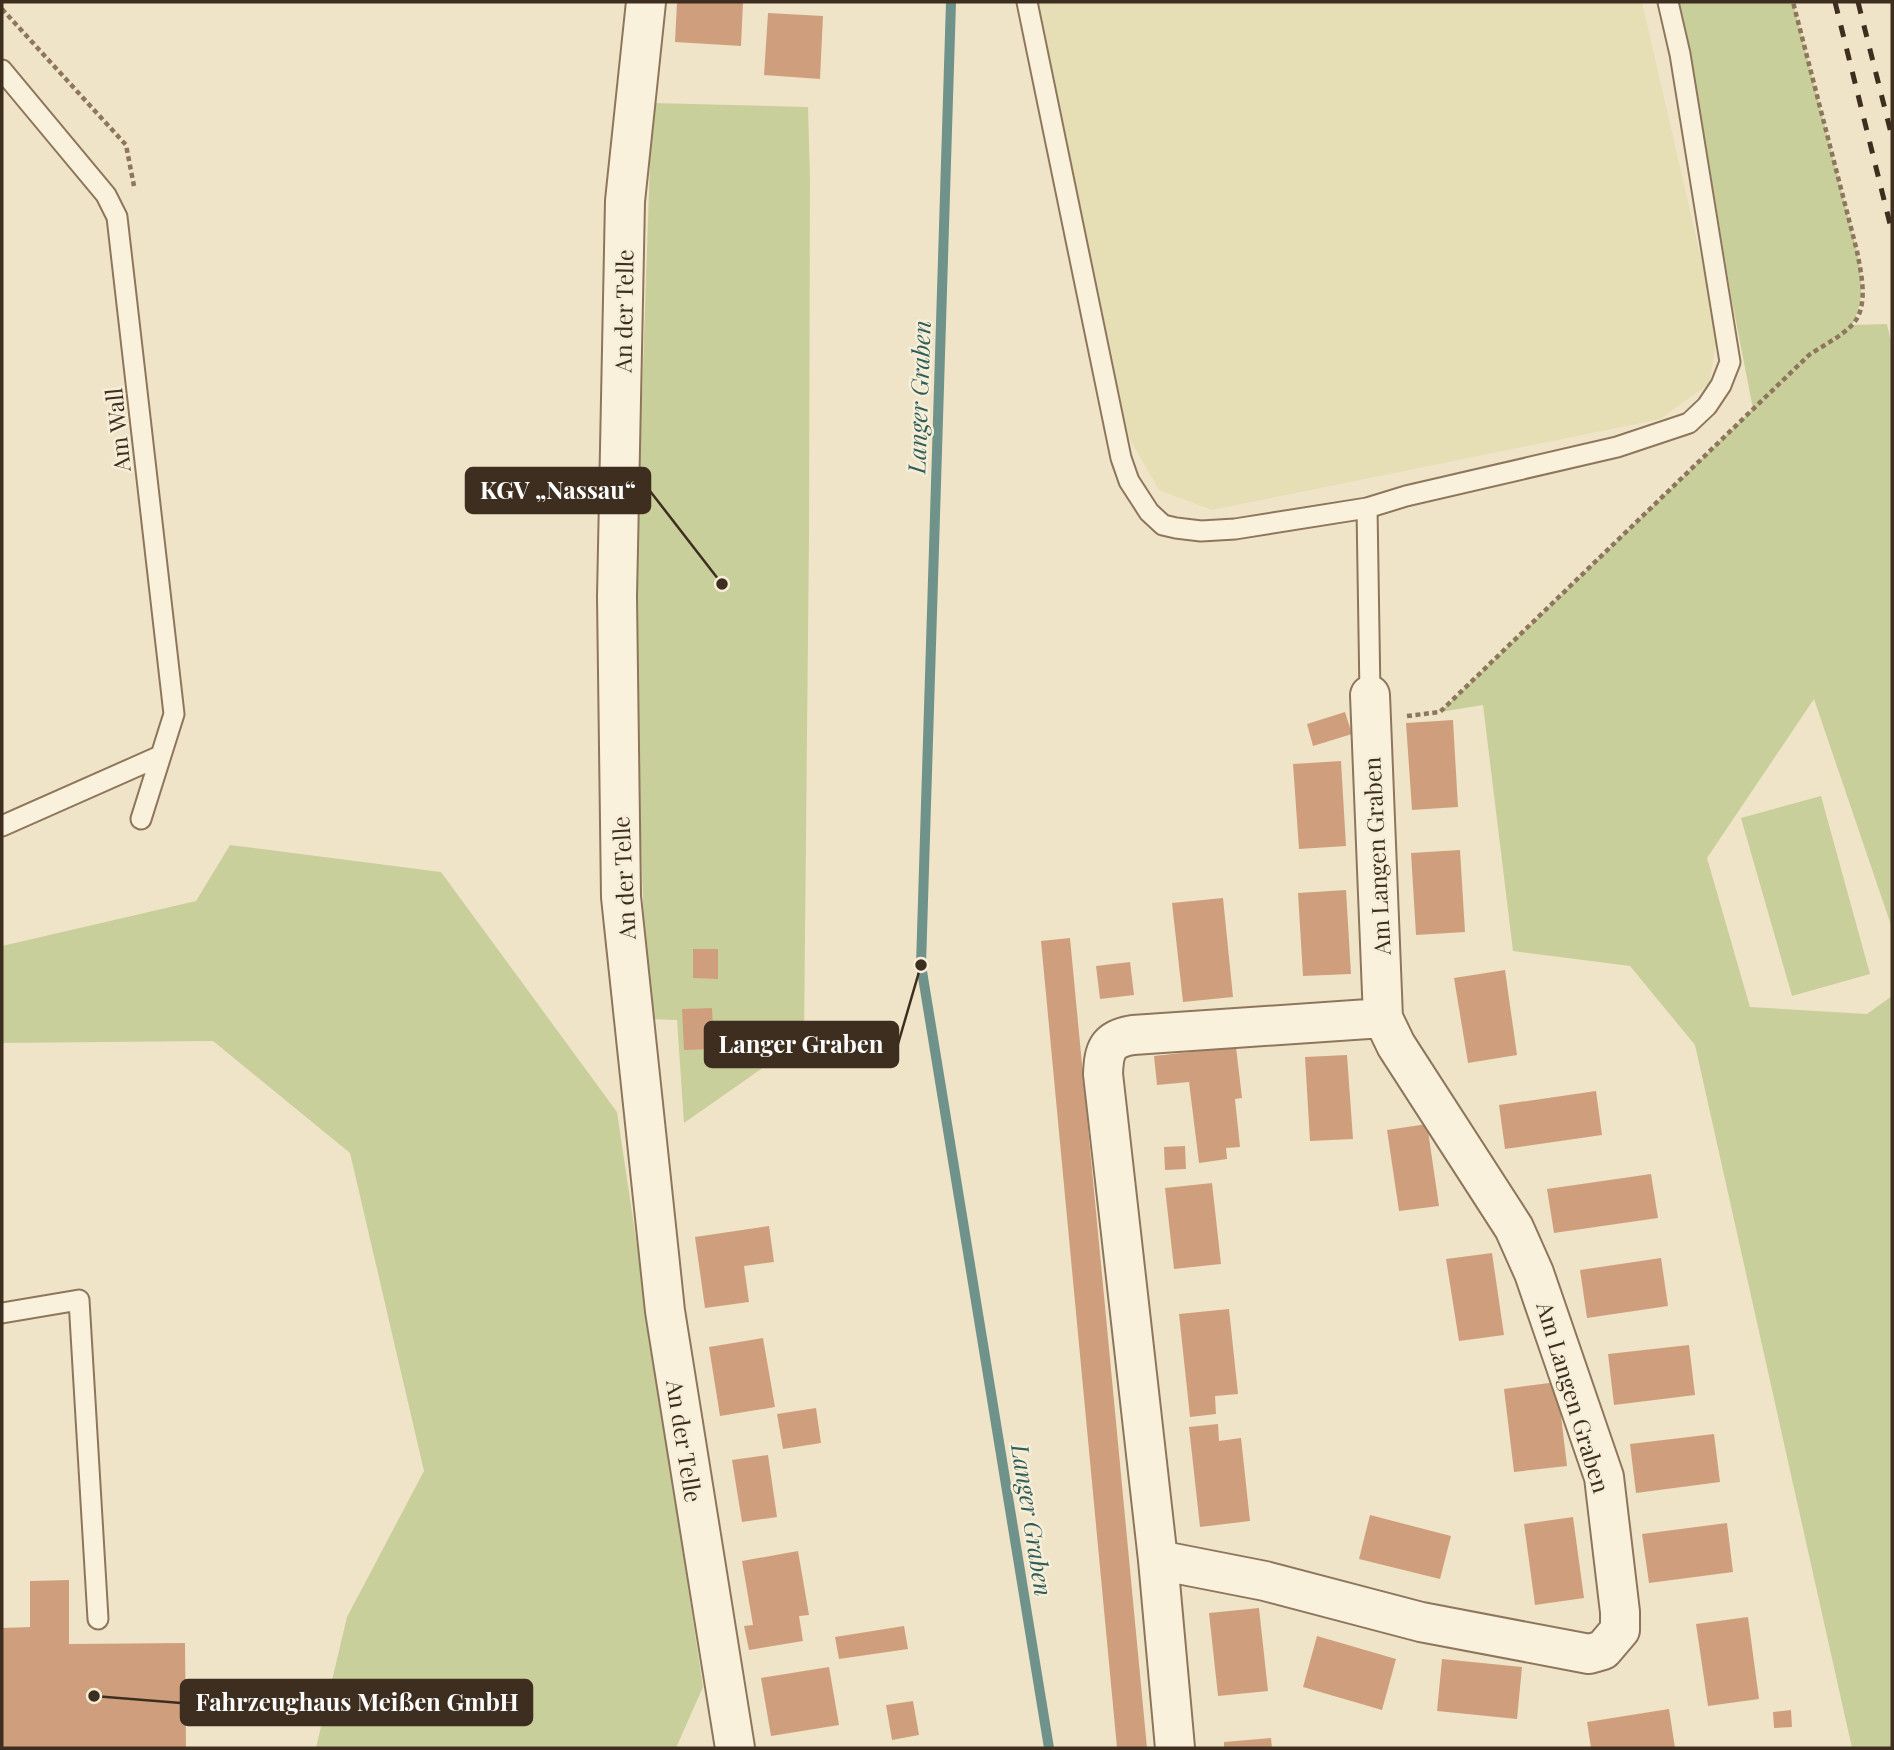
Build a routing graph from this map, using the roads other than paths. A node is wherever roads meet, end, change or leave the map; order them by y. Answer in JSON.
{"nodes":[{"id":1,"x":646,"y":2,"type":"edge"},
{"id":2,"x":1027,"y":2,"type":"edge"},
{"id":3,"x":1668,"y":2,"type":"edge"},
{"id":4,"x":2,"y":70,"type":"edge"},
{"id":5,"x":1367,"y":508,"type":"junction"},
{"id":6,"x":1369,"y":708,"type":"joint"},
{"id":7,"x":160,"y":757,"type":"junction"},
{"id":8,"x":141,"y":819,"type":"dead end"},
{"id":9,"x":2,"y":827,"type":"edge"},
{"id":10,"x":1383,"y":1017,"type":"junction"},
{"id":11,"x":2,"y":1313,"type":"edge"},
{"id":12,"x":1158,"y":1560,"type":"junction"},
{"id":13,"x":98,"y":1619,"type":"dead end"},
{"id":14,"x":735,"y":1748,"type":"edge"},
{"id":15,"x":1175,"y":1748,"type":"edge"}],
"edges":[{"from":1,"to":14,"type":"street","name":"An der Telle"},
{"from":2,"to":5,"type":"lane"},
{"from":3,"to":5,"type":"lane"},
{"from":4,"to":7,"type":"lane","name":"Am Wall"},
{"from":5,"to":6,"type":"lane"},
{"from":6,"to":10,"type":"street","name":"Am Langen Graben"},
{"from":7,"to":8,"type":"lane","name":"Am Wall"},
{"from":7,"to":9,"type":"lane"},
{"from":10,"to":12,"type":"street"},
{"from":10,"to":12,"type":"street","name":"Am Langen Graben"},
{"from":11,"to":13,"type":"lane"},
{"from":12,"to":15,"type":"street"}]}
